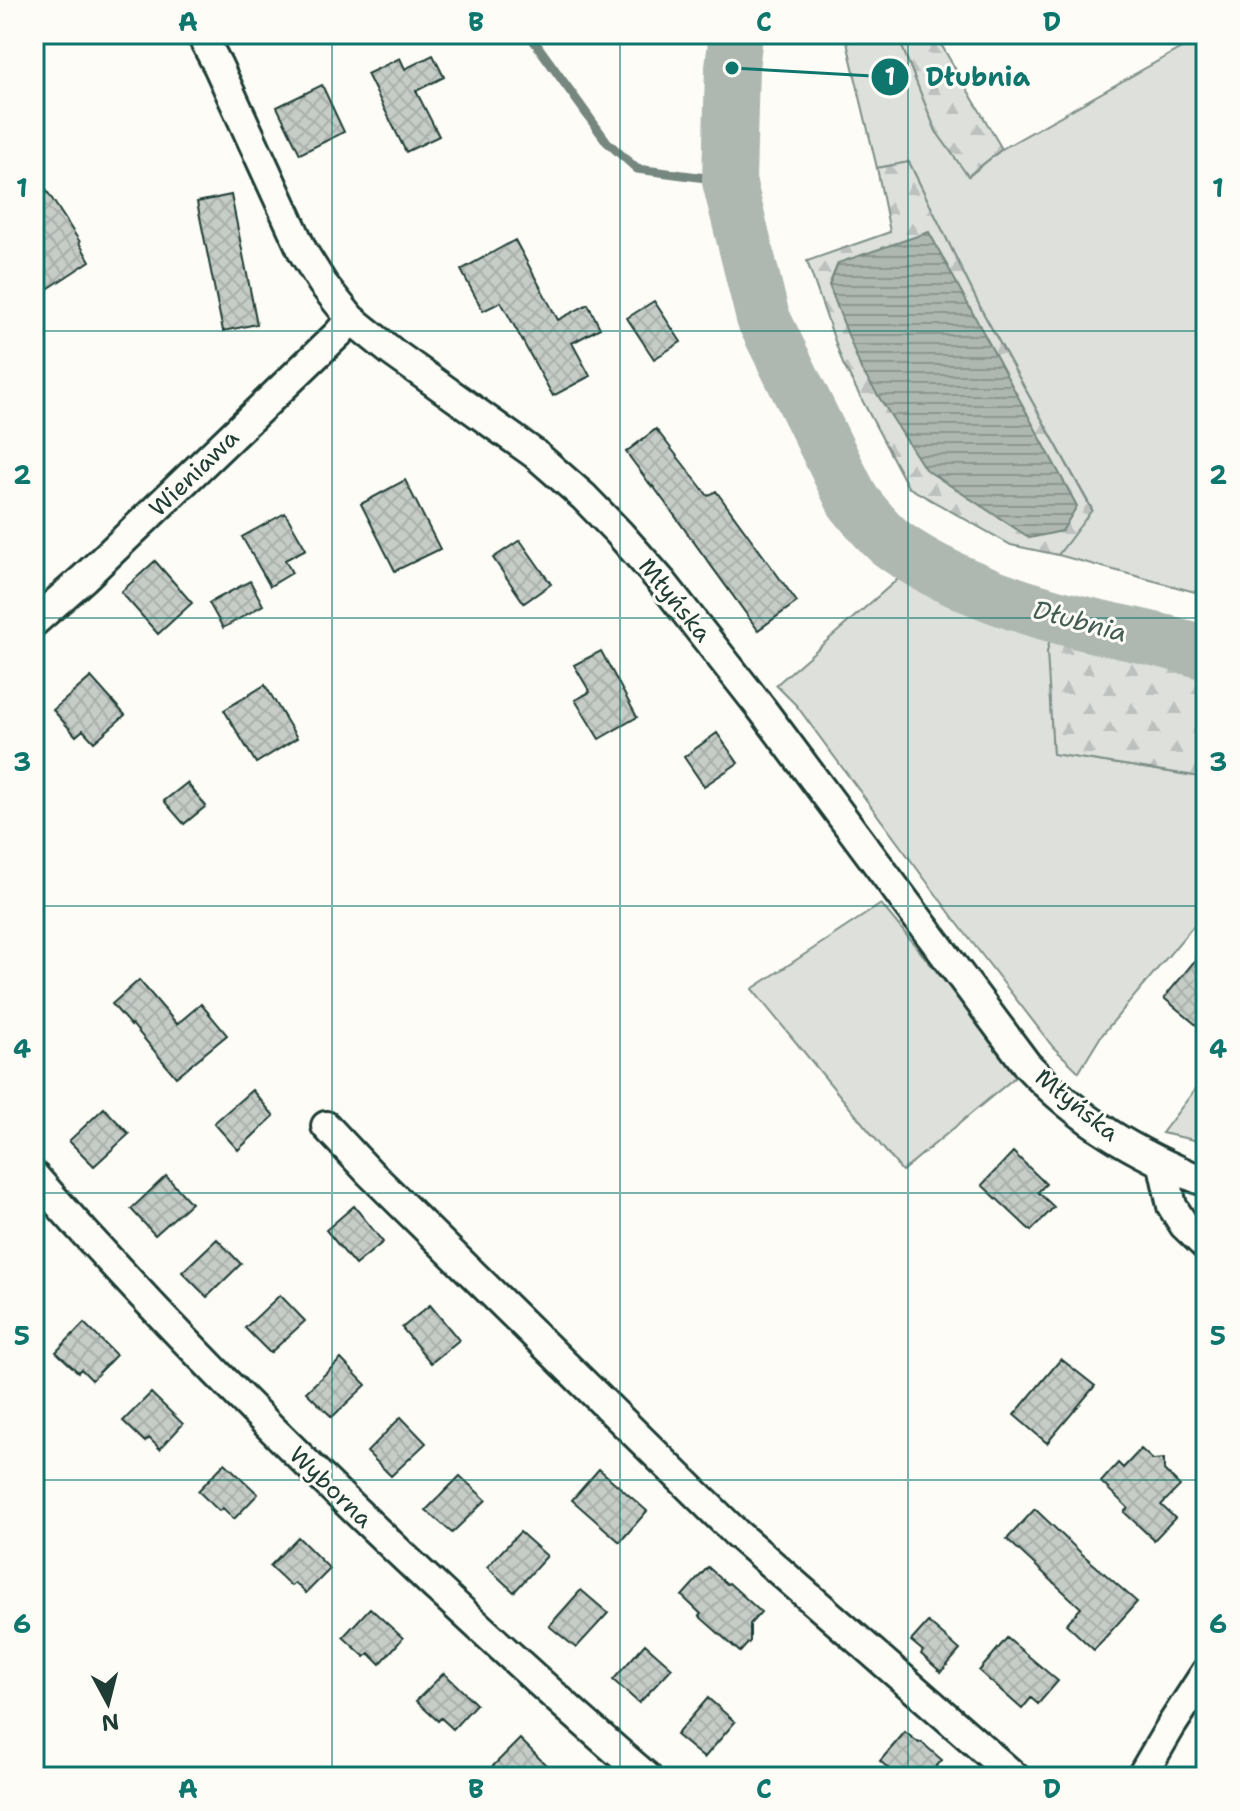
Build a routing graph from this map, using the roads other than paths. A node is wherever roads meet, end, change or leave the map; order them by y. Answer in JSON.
{"nodes":[{"id":1,"x":201,"y":34,"type":"edge"},
{"id":2,"x":351,"y":319,"type":"junction"},
{"id":3,"x":34,"y":622,"type":"edge"},
{"id":4,"x":326,"y":1126,"type":"dead end"},
{"id":5,"x":1163,"y":1165,"type":"junction"},
{"id":6,"x":34,"y":1176,"type":"edge"},
{"id":7,"x":1206,"y":1182,"type":"edge"},
{"id":8,"x":1206,"y":1246,"type":"edge"},
{"id":9,"x":1206,"y":1672,"type":"edge"},
{"id":10,"x":647,"y":1777,"type":"edge"},
{"id":11,"x":1015,"y":1777,"type":"edge"},
{"id":12,"x":1141,"y":1777,"type":"edge"}],
"edges":[{"from":1,"to":2,"type":"street","name":"Młyńska"},
{"from":2,"to":3,"type":"street","name":"Wieniawa"},
{"from":2,"to":5,"type":"street","name":"Młyńska"},
{"from":4,"to":11,"type":"street"},
{"from":5,"to":7,"type":"street","name":"Młyńska"},
{"from":5,"to":8,"type":"street"},
{"from":6,"to":10,"type":"street","name":"Wyborna"},
{"from":9,"to":12,"type":"street"}]}
